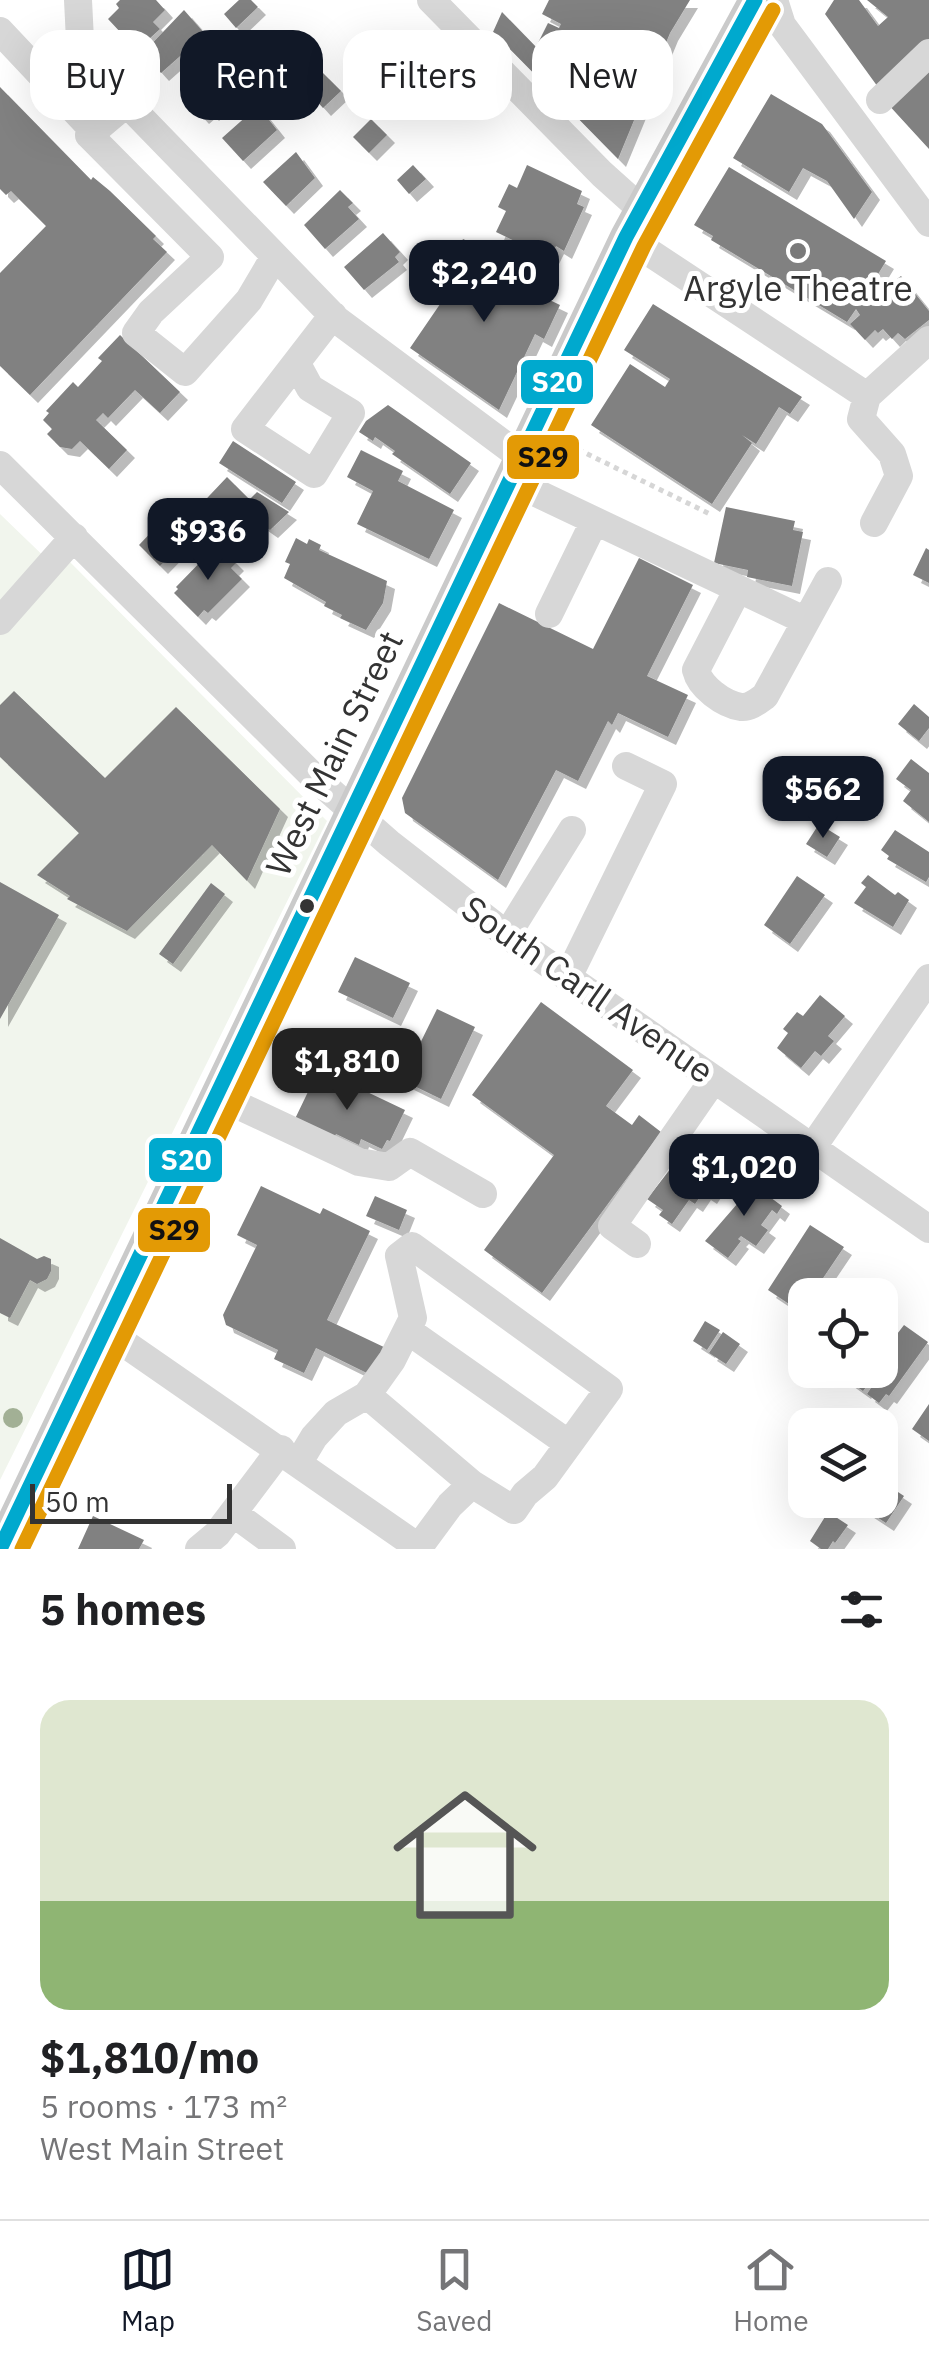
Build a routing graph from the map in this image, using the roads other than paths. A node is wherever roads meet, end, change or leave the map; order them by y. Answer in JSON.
{"nodes":[{"id":1,"x":78,"y":0,"type":"edge"},
{"id":2,"x":431,"y":0,"type":"edge"},
{"id":3,"x":755,"y":0,"type":"edge"},
{"id":4,"x":774,"y":0,"type":"edge"},
{"id":5,"x":80,"y":30,"type":"edge"},
{"id":6,"x":0,"y":31,"type":"edge"},
{"id":7,"x":929,"y":53,"type":"edge"},
{"id":8,"x":880,"y":100,"type":"dead end"},
{"id":9,"x":107,"y":120,"type":"edge"},
{"id":10,"x":143,"y":120,"type":"edge"},
{"id":11,"x":94,"y":131,"type":"junction"},
{"id":12,"x":927,"y":215,"type":"edge"},
{"id":13,"x":633,"y":223,"type":"junction"},
{"id":14,"x":274,"y":256,"type":"junction"},
{"id":15,"x":332,"y":315,"type":"junction"},
{"id":16,"x":929,"y":340,"type":"edge"},
{"id":17,"x":303,"y":376,"type":"dead end"},
{"id":18,"x":867,"y":396,"type":"junction"},
{"id":19,"x":0,"y":464,"type":"edge"},
{"id":20,"x":515,"y":468,"type":"junction"},
{"id":21,"x":594,"y":522,"type":"junction"},
{"id":22,"x":874,"y":523,"type":"dead end"},
{"id":23,"x":74,"y":537,"type":"junction"},
{"id":24,"x":828,"y":581,"type":"dead end"},
{"id":25,"x":738,"y":590,"type":"junction"},
{"id":26,"x":549,"y":614,"type":"dead end"},
{"id":27,"x":0,"y":621,"type":"edge"},
{"id":28,"x":806,"y":621,"type":"junction"},
{"id":29,"x":626,"y":766,"type":"dead end"},
{"id":30,"x":351,"y":810,"type":"junction"},
{"id":31,"x":572,"y":830,"type":"dead end"},
{"id":32,"x":507,"y":935,"type":"junction"},
{"id":33,"x":568,"y":978,"type":"junction"},
{"id":34,"x":929,"y":978,"type":"edge"},
{"id":35,"x":714,"y":1079,"type":"junction"},
{"id":36,"x":216,"y":1096,"type":"junction"},
{"id":37,"x":812,"y":1148,"type":"junction"},
{"id":38,"x":483,"y":1194,"type":"dead end"},
{"id":39,"x":929,"y":1229,"type":"edge"},
{"id":40,"x":637,"y":1244,"type":"dead end"},
{"id":41,"x":105,"y":1330,"type":"junction"},
{"id":42,"x":407,"y":1330,"type":"junction"},
{"id":43,"x":368,"y":1395,"type":"junction"},
{"id":44,"x":570,"y":1444,"type":"junction"},
{"id":45,"x":290,"y":1455,"type":"junction"},
{"id":46,"x":472,"y":1484,"type":"junction"},
{"id":47,"x":233,"y":1514,"type":"junction"},
{"id":48,"x":420,"y":1548,"type":"edge"},
{"id":49,"x":0,"y":1549,"type":"edge"},
{"id":50,"x":199,"y":1549,"type":"edge"},
{"id":51,"x":282,"y":1549,"type":"edge"}],
"edges":[{"from":1,"to":5,"type":"street"},
{"from":2,"to":13,"type":"street"},
{"from":3,"to":13,"type":"main road","name":"West Main Street"},
{"from":4,"to":12,"type":"street"},
{"from":6,"to":11,"type":"street"},
{"from":7,"to":8,"type":"street"},
{"from":9,"to":11,"type":"street"},
{"from":10,"to":14,"type":"street"},
{"from":11,"to":14,"type":"street"},
{"from":13,"to":18,"type":"street"},
{"from":13,"to":20,"type":"main road","name":"West Main Street"},
{"from":14,"to":15,"type":"street"},
{"from":15,"to":17,"type":"street"},
{"from":15,"to":20,"type":"street"},
{"from":16,"to":18,"type":"street"},
{"from":18,"to":22,"type":"street"},
{"from":19,"to":23,"type":"street","name":"South Carll Avenue"},
{"from":20,"to":21,"type":"street"},
{"from":20,"to":30,"type":"main road","name":"West Main Street"},
{"from":21,"to":25,"type":"street"},
{"from":21,"to":26,"type":"street"},
{"from":23,"to":27,"type":"street"},
{"from":23,"to":30,"type":"street","name":"South Carll Avenue"},
{"from":24,"to":28,"type":"street"},
{"from":25,"to":28,"type":"street"},
{"from":25,"to":28,"type":"street"},
{"from":29,"to":33,"type":"street"},
{"from":30,"to":32,"type":"street","name":"South Carll Avenue"},
{"from":30,"to":36,"type":"main road","name":"West Main Street"},
{"from":31,"to":32,"type":"street"},
{"from":32,"to":33,"type":"street","name":"South Carll Avenue"},
{"from":33,"to":35,"type":"street","name":"South Carll Avenue"},
{"from":34,"to":37,"type":"street"},
{"from":35,"to":37,"type":"street","name":"South Carll Avenue"},
{"from":35,"to":40,"type":"street"},
{"from":36,"to":38,"type":"street"},
{"from":36,"to":41,"type":"main road","name":"West Main Street"},
{"from":37,"to":39,"type":"street","name":"South Carll Avenue"},
{"from":41,"to":45,"type":"street"},
{"from":41,"to":49,"type":"main road","name":"West Main Street"},
{"from":42,"to":43,"type":"street"},
{"from":42,"to":44,"type":"street"},
{"from":42,"to":44,"type":"street"},
{"from":43,"to":45,"type":"street"},
{"from":43,"to":46,"type":"street"},
{"from":44,"to":46,"type":"street"},
{"from":45,"to":47,"type":"street"},
{"from":45,"to":48,"type":"street"},
{"from":46,"to":48,"type":"street"},
{"from":47,"to":50,"type":"street"},
{"from":47,"to":51,"type":"street"}]}
